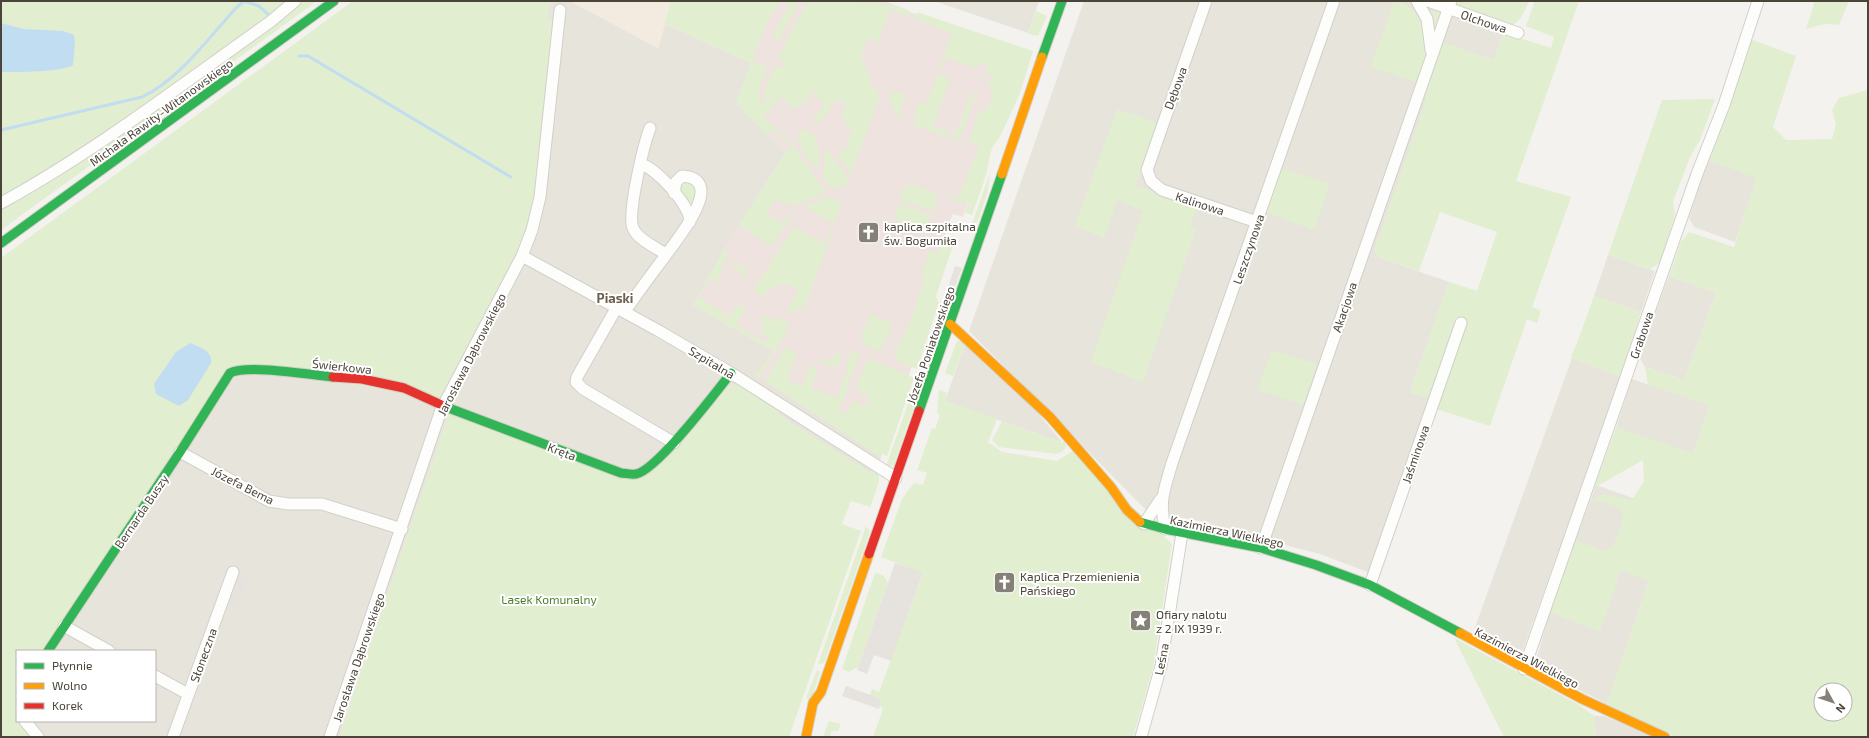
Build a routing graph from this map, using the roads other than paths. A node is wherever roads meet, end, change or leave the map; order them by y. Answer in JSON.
{"nodes":[{"id":1,"x":295,"y":1,"type":"edge"},
{"id":2,"x":334,"y":1,"type":"edge"},
{"id":3,"x":1206,"y":1,"type":"edge"},
{"id":4,"x":1334,"y":1,"type":"edge"},
{"id":5,"x":1417,"y":1,"type":"edge"},
{"id":6,"x":1428,"y":1,"type":"edge"},
{"id":7,"x":1758,"y":1,"type":"edge"},
{"id":8,"x":1062,"y":3,"type":"edge"},
{"id":9,"x":1449,"y":5,"type":"edge"},
{"id":10,"x":560,"y":10,"type":"dead end"},
{"id":11,"x":1518,"y":33,"type":"dead end"},
{"id":12,"x":1428,"y":66,"type":"junction"},
{"id":13,"x":650,"y":128,"type":"dead end"},
{"id":14,"x":641,"y":164,"type":"junction"},
{"id":15,"x":1148,"y":176,"type":"joint"},
{"id":16,"x":674,"y":193,"type":"junction"},
{"id":17,"x":1,"y":202,"type":"edge"},
{"id":18,"x":690,"y":222,"type":"junction"},
{"id":19,"x":1257,"y":222,"type":"junction"},
{"id":20,"x":1,"y":243,"type":"edge"},
{"id":21,"x":666,"y":254,"type":"junction"},
{"id":22,"x":522,"y":256,"type":"junction"},
{"id":23,"x":621,"y":309,"type":"junction"},
{"id":24,"x":1461,"y":323,"type":"dead end"},
{"id":25,"x":950,"y":324,"type":"junction"},
{"id":26,"x":234,"y":371,"type":"joint"},
{"id":27,"x":731,"y":373,"type":"junction"},
{"id":28,"x":443,"y":405,"type":"junction"},
{"id":29,"x":674,"y":443,"type":"junction"},
{"id":30,"x":180,"y":452,"type":"junction"},
{"id":31,"x":896,"y":478,"type":"junction"},
{"id":32,"x":1162,"y":498,"type":"junction"},
{"id":33,"x":1144,"y":524,"type":"junction"},
{"id":34,"x":402,"y":529,"type":"junction"},
{"id":35,"x":1165,"y":529,"type":"junction"},
{"id":36,"x":1182,"y":533,"type":"junction"},
{"id":37,"x":1261,"y":548,"type":"junction"},
{"id":38,"x":234,"y":572,"type":"dead end"},
{"id":39,"x":1370,"y":585,"type":"junction"},
{"id":40,"x":64,"y":626,"type":"junction"},
{"id":41,"x":49,"y":650,"type":"edge"},
{"id":42,"x":107,"y":650,"type":"edge"},
{"id":43,"x":1524,"y":669,"type":"junction"},
{"id":44,"x":156,"y":677,"type":"edge"},
{"id":45,"x":188,"y":694,"type":"junction"},
{"id":46,"x":26,"y":722,"type":"edge"},
{"id":47,"x":806,"y":736,"type":"edge"},
{"id":48,"x":38,"y":737,"type":"edge"},
{"id":49,"x":173,"y":737,"type":"edge"},
{"id":50,"x":330,"y":737,"type":"edge"},
{"id":51,"x":1141,"y":737,"type":"edge"},
{"id":52,"x":1665,"y":737,"type":"edge"}],
"edges":[{"from":1,"to":17,"type":"street"},
{"from":2,"to":20,"type":"street","name":"Michała Rawity-Witanowskiego"},
{"from":3,"to":15,"type":"street","name":"Dębowa"},
{"from":4,"to":19,"type":"street","name":"Leszczynowa"},
{"from":5,"to":12,"type":"street","name":"Akacjowa"},
{"from":6,"to":9,"type":"street","name":"Olchowa"},
{"from":7,"to":43,"type":"street","name":"Grabowa"},
{"from":8,"to":25,"type":"street","name":"Józefa Poniatowskiego"},
{"from":9,"to":11,"type":"street","name":"Olchowa"},
{"from":9,"to":12,"type":"street","name":"Akacjowa"},
{"from":10,"to":22,"type":"street","name":"Jarosława Dąbrowskiego"},
{"from":12,"to":37,"type":"street","name":"Akacjowa"},
{"from":13,"to":14,"type":"street"},
{"from":14,"to":16,"type":"street"},
{"from":14,"to":21,"type":"street"},
{"from":15,"to":19,"type":"street","name":"Kalinowa"},
{"from":16,"to":18,"type":"street"},
{"from":16,"to":18,"type":"street"},
{"from":18,"to":21,"type":"street"},
{"from":19,"to":32,"type":"street","name":"Leszczynowa"},
{"from":21,"to":23,"type":"street"},
{"from":22,"to":23,"type":"street","name":"Szpitalna"},
{"from":22,"to":28,"type":"street","name":"Jarosława Dąbrowskiego"},
{"from":23,"to":27,"type":"street","name":"Szpitalna"},
{"from":23,"to":29,"type":"street"},
{"from":24,"to":39,"type":"street","name":"Jaśminowa"},
{"from":25,"to":31,"type":"street","name":"Józefa Poniatowskiego"},
{"from":25,"to":33,"type":"street","name":"Kazimierza Wielkiego"},
{"from":26,"to":28,"type":"street","name":"Świerkowa"},
{"from":26,"to":30,"type":"street","name":"Bernarda Buszy"},
{"from":27,"to":29,"type":"street","name":"Kręta"},
{"from":27,"to":31,"type":"street","name":"Szpitalna"},
{"from":28,"to":29,"type":"street","name":"Kręta"},
{"from":28,"to":34,"type":"street","name":"Jarosława Dąbrowskiego"},
{"from":30,"to":34,"type":"street","name":"Józefa Bema"},
{"from":30,"to":40,"type":"street","name":"Bernarda Buszy"},
{"from":31,"to":47,"type":"street","name":"Józefa Poniatowskiego"},
{"from":32,"to":33,"type":"street","name":"Leszczynowa"},
{"from":32,"to":35,"type":"street","name":"Leszczynowa"},
{"from":33,"to":35,"type":"street","name":"Kazimierza Wielkiego"},
{"from":34,"to":50,"type":"street","name":"Jarosława Dąbrowskiego"},
{"from":35,"to":36,"type":"street","name":"Kazimierza Wielkiego"},
{"from":36,"to":37,"type":"street","name":"Kazimierza Wielkiego"},
{"from":36,"to":51,"type":"street","name":"Leśna"},
{"from":37,"to":39,"type":"street","name":"Kazimierza Wielkiego"},
{"from":38,"to":45,"type":"street","name":"Słoneczna"},
{"from":39,"to":43,"type":"street","name":"Kazimierza Wielkiego"},
{"from":40,"to":41,"type":"street","name":"Bernarda Buszy"},
{"from":40,"to":42,"type":"street"},
{"from":43,"to":52,"type":"street","name":"Kazimierza Wielkiego"},
{"from":44,"to":45,"type":"street"},
{"from":45,"to":49,"type":"street","name":"Słoneczna"},
{"from":46,"to":48,"type":"street"}]}
